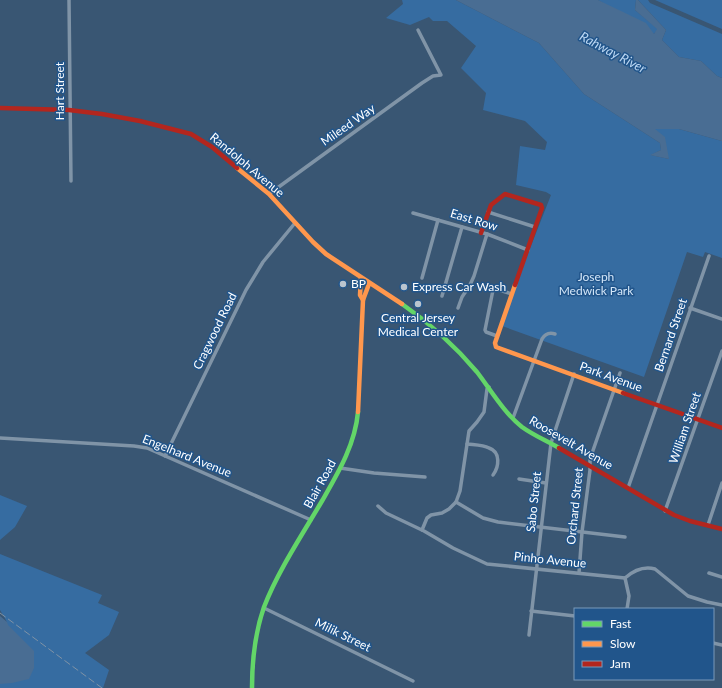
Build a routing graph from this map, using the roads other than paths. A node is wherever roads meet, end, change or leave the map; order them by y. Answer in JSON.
{"nodes":[{"id":1,"x":69,"y":0,"type":"edge"},
{"id":2,"x":418,"y":30,"type":"dead end"},
{"id":3,"x":0,"y":108,"type":"edge"},
{"id":4,"x":69,"y":110,"type":"junction"},
{"id":5,"x":71,"y":181,"type":"dead end"},
{"id":6,"x":269,"y":194,"type":"junction"},
{"id":7,"x":488,"y":212,"type":"junction"},
{"id":8,"x":413,"y":213,"type":"dead end"},
{"id":9,"x":438,"y":220,"type":"junction"},
{"id":10,"x":295,"y":223,"type":"junction"},
{"id":11,"x":462,"y":227,"type":"junction"},
{"id":12,"x":535,"y":227,"type":"junction"},
{"id":13,"x":481,"y":233,"type":"junction"},
{"id":14,"x":487,"y":234,"type":"junction"},
{"id":15,"x":528,"y":250,"type":"junction"},
{"id":16,"x":709,"y":256,"type":"dead end"},
{"id":17,"x":361,"y":278,"type":"junction"},
{"id":18,"x":422,"y":278,"type":"dead end"},
{"id":19,"x":369,"y":284,"type":"junction"},
{"id":20,"x":512,"y":294,"type":"junction"},
{"id":21,"x":442,"y":296,"type":"dead end"},
{"id":22,"x":362,"y":300,"type":"junction"},
{"id":23,"x":458,"y":308,"type":"dead end"},
{"id":24,"x":690,"y":308,"type":"junction"},
{"id":25,"x":722,"y":319,"type":"edge"},
{"id":26,"x":555,"y":334,"type":"dead end"},
{"id":27,"x":497,"y":336,"type":"junction"},
{"id":28,"x":722,"y":351,"type":"edge"},
{"id":29,"x":534,"y":361,"type":"junction"},
{"id":30,"x":620,"y":373,"type":"dead end"},
{"id":31,"x":574,"y":374,"type":"junction"},
{"id":32,"x":488,"y":387,"type":"junction"},
{"id":33,"x":614,"y":389,"type":"junction"},
{"id":34,"x":657,"y":404,"type":"junction"},
{"id":35,"x":513,"y":418,"type":"junction"},
{"id":36,"x":698,"y":418,"type":"junction"},
{"id":37,"x":722,"y":428,"type":"edge"},
{"id":38,"x":0,"y":438,"type":"edge"},
{"id":39,"x":551,"y":443,"type":"junction"},
{"id":40,"x":467,"y":444,"type":"junction"},
{"id":41,"x":165,"y":456,"type":"junction"},
{"id":42,"x":590,"y":466,"type":"junction"},
{"id":43,"x":340,"y":468,"type":"junction"},
{"id":44,"x":493,"y":475,"type":"dead end"},
{"id":45,"x":424,"y":477,"type":"dead end"},
{"id":46,"x":519,"y":479,"type":"dead end"},
{"id":47,"x":546,"y":483,"type":"junction"},
{"id":48,"x":722,"y":483,"type":"edge"},
{"id":49,"x":628,"y":488,"type":"junction"},
{"id":50,"x":456,"y":502,"type":"junction"},
{"id":51,"x":378,"y":506,"type":"dead end"},
{"id":52,"x":665,"y":511,"type":"junction"},
{"id":53,"x":311,"y":520,"type":"junction"},
{"id":54,"x":708,"y":525,"type":"junction"},
{"id":55,"x":541,"y":527,"type":"junction"},
{"id":56,"x":722,"y":529,"type":"edge"},
{"id":57,"x":422,"y":530,"type":"junction"},
{"id":58,"x":582,"y":532,"type":"junction"},
{"id":59,"x":625,"y":537,"type":"dead end"},
{"id":60,"x":536,"y":569,"type":"junction"},
{"id":61,"x":579,"y":573,"type":"junction"},
{"id":62,"x":709,"y":573,"type":"dead end"},
{"id":63,"x":722,"y":576,"type":"edge"},
{"id":64,"x":624,"y":578,"type":"junction"},
{"id":65,"x":722,"y":605,"type":"edge"},
{"id":66,"x":264,"y":608,"type":"junction"},
{"id":67,"x":627,"y":608,"type":"edge"},
{"id":68,"x":531,"y":611,"type":"junction"},
{"id":69,"x":574,"y":616,"type":"edge"},
{"id":70,"x":529,"y":635,"type":"dead end"},
{"id":71,"x":413,"y":681,"type":"dead end"},
{"id":72,"x":252,"y":688,"type":"edge"}],
"edges":[{"from":1,"to":4,"type":"street","name":"Hart Street"},
{"from":2,"to":6,"type":"street","name":"Mileed Way"},
{"from":3,"to":4,"type":"street","name":"Randolph Avenue"},
{"from":4,"to":5,"type":"street","name":"Hart Street"},
{"from":4,"to":6,"type":"street","name":"Randolph Avenue"},
{"from":6,"to":10,"type":"street","name":"Randolph Avenue"},
{"from":7,"to":12,"type":"street"},
{"from":7,"to":12,"type":"street"},
{"from":7,"to":13,"type":"street"},
{"from":8,"to":9,"type":"street","name":"East Row"},
{"from":9,"to":11,"type":"street","name":"East Row"},
{"from":9,"to":18,"type":"street"},
{"from":10,"to":17,"type":"street","name":"Randolph Avenue"},
{"from":10,"to":41,"type":"street","name":"Cragwood Road"},
{"from":11,"to":13,"type":"street","name":"East Row"},
{"from":11,"to":21,"type":"street"},
{"from":12,"to":15,"type":"street"},
{"from":13,"to":14,"type":"street","name":"East Row"},
{"from":14,"to":15,"type":"street","name":"East Row"},
{"from":14,"to":23,"type":"street"},
{"from":15,"to":20,"type":"street"},
{"from":16,"to":24,"type":"street","name":"Bernard Street"},
{"from":17,"to":19,"type":"street","name":"Roosevelt Avenue"},
{"from":17,"to":22,"type":"street","name":"Blair Road"},
{"from":19,"to":22,"type":"street"},
{"from":19,"to":32,"type":"street","name":"Roosevelt Avenue"},
{"from":20,"to":27,"type":"street"},
{"from":20,"to":27,"type":"street"},
{"from":22,"to":43,"type":"street","name":"Blair Road"},
{"from":24,"to":25,"type":"street"},
{"from":24,"to":34,"type":"street","name":"Bernard Street"},
{"from":26,"to":29,"type":"street"},
{"from":27,"to":29,"type":"street","name":"Park Avenue"},
{"from":28,"to":36,"type":"street","name":"William Street"},
{"from":29,"to":31,"type":"street","name":"Park Avenue"},
{"from":29,"to":35,"type":"street"},
{"from":30,"to":33,"type":"street","name":"Orchard Street"},
{"from":31,"to":33,"type":"street","name":"Park Avenue"},
{"from":31,"to":39,"type":"street","name":"Sabo Street"},
{"from":32,"to":35,"type":"street","name":"Roosevelt Avenue"},
{"from":32,"to":40,"type":"street"},
{"from":33,"to":34,"type":"street","name":"Park Avenue"},
{"from":33,"to":42,"type":"street","name":"Orchard Street"},
{"from":34,"to":36,"type":"street","name":"Park Avenue"},
{"from":34,"to":49,"type":"street","name":"Bernard Street"},
{"from":35,"to":39,"type":"street","name":"Roosevelt Avenue"},
{"from":36,"to":37,"type":"street","name":"Park Avenue"},
{"from":36,"to":52,"type":"street","name":"William Street"},
{"from":38,"to":41,"type":"street","name":"Engelhard Avenue"},
{"from":39,"to":42,"type":"street","name":"Roosevelt Avenue"},
{"from":39,"to":47,"type":"street","name":"Sabo Street"},
{"from":40,"to":44,"type":"street"},
{"from":40,"to":50,"type":"street"},
{"from":41,"to":53,"type":"street","name":"Engelhard Avenue"},
{"from":42,"to":49,"type":"street","name":"Roosevelt Avenue"},
{"from":42,"to":58,"type":"street","name":"Orchard Street"},
{"from":43,"to":45,"type":"street"},
{"from":43,"to":53,"type":"street","name":"Blair Road"},
{"from":46,"to":47,"type":"street"},
{"from":47,"to":55,"type":"street","name":"Sabo Street"},
{"from":48,"to":54,"type":"street"},
{"from":49,"to":52,"type":"street","name":"Roosevelt Avenue"},
{"from":50,"to":55,"type":"street"},
{"from":50,"to":57,"type":"street"},
{"from":51,"to":57,"type":"street","name":"Pinho Avenue"},
{"from":52,"to":54,"type":"street","name":"Roosevelt Avenue"},
{"from":53,"to":66,"type":"street","name":"Blair Road"},
{"from":54,"to":56,"type":"street","name":"Roosevelt Avenue"},
{"from":55,"to":58,"type":"street"},
{"from":55,"to":60,"type":"street","name":"Sabo Street"},
{"from":57,"to":60,"type":"street","name":"Pinho Avenue"},
{"from":58,"to":59,"type":"street"},
{"from":58,"to":61,"type":"street","name":"Orchard Street"},
{"from":60,"to":61,"type":"street","name":"Pinho Avenue"},
{"from":60,"to":68,"type":"street","name":"Sabo Street"},
{"from":61,"to":64,"type":"street","name":"Pinho Avenue"},
{"from":62,"to":63,"type":"street"},
{"from":64,"to":65,"type":"street"},
{"from":64,"to":67,"type":"street"},
{"from":66,"to":71,"type":"street","name":"Milik Street"},
{"from":66,"to":72,"type":"street","name":"Blair Road"},
{"from":68,"to":69,"type":"street"},
{"from":68,"to":70,"type":"street","name":"Sabo Street"}]}
